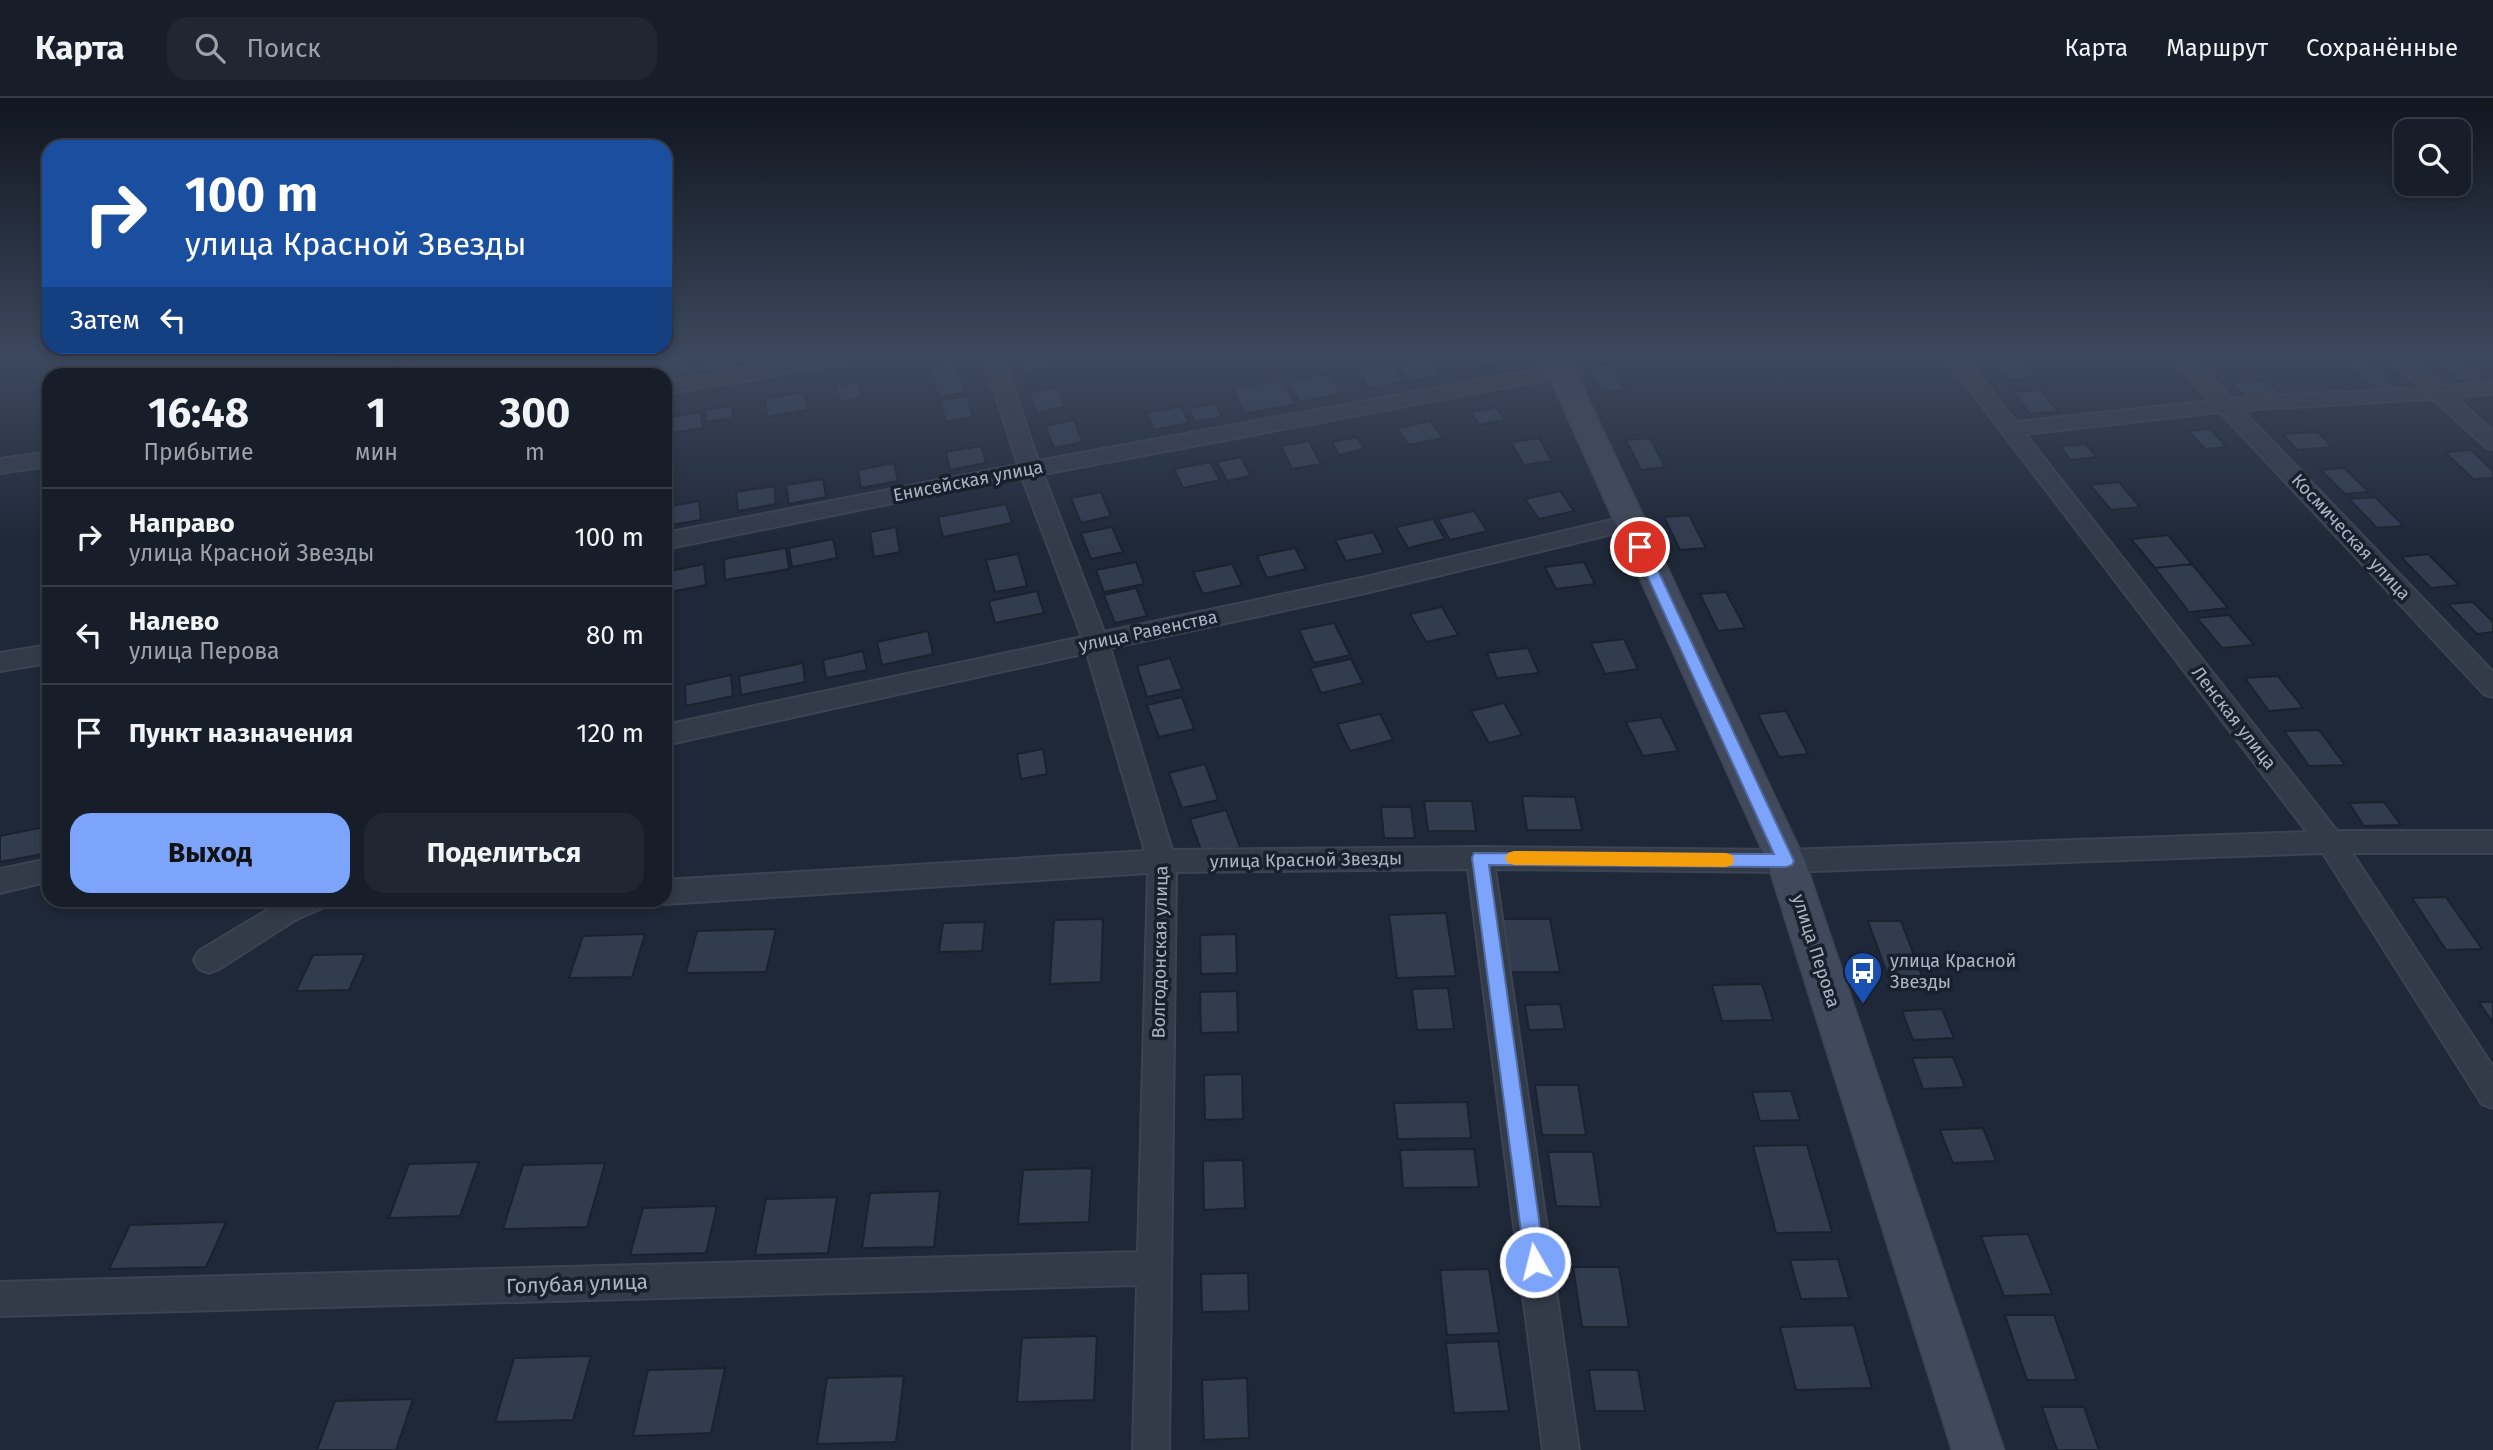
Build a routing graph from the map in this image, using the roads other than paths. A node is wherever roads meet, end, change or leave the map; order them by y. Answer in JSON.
{"nodes":[{"id":1,"x":1014,"y":419,"type":"edge"},
{"id":2,"x":1280,"y":419,"type":"edge"},
{"id":3,"x":1582,"y":419,"type":"edge"},
{"id":4,"x":2002,"y":419,"type":"edge"},
{"id":5,"x":2099,"y":419,"type":"edge"},
{"id":6,"x":2238,"y":419,"type":"edge"},
{"id":7,"x":2468,"y":419,"type":"edge"},
{"id":8,"x":2010,"y":429,"type":"junction"},
{"id":9,"x":2493,"y":442,"type":"edge"},
{"id":10,"x":42,"y":460,"type":"edge"},
{"id":11,"x":0,"y":466,"type":"edge"},
{"id":12,"x":1030,"y":469,"type":"junction"},
{"id":13,"x":1629,"y":523,"type":"junction"},
{"id":14,"x":672,"y":540,"type":"edge"},
{"id":15,"x":1096,"y":642,"type":"junction"},
{"id":16,"x":42,"y":654,"type":"edge"},
{"id":17,"x":0,"y":662,"type":"edge"},
{"id":18,"x":2493,"y":688,"type":"edge"},
{"id":19,"x":672,"y":733,"type":"edge"},
{"id":20,"x":2330,"y":842,"type":"junction"},
{"id":21,"x":2493,"y":842,"type":"edge"},
{"id":22,"x":1480,"y":858,"type":"junction"},
{"id":23,"x":1162,"y":861,"type":"junction"},
{"id":24,"x":1786,"y":861,"type":"junction"},
{"id":25,"x":42,"y":872,"type":"edge"},
{"id":26,"x":0,"y":881,"type":"edge"},
{"id":27,"x":672,"y":892,"type":"edge"},
{"id":28,"x":296,"y":907,"type":"edge"},
{"id":29,"x":209,"y":960,"type":"dead end"},
{"id":30,"x":2493,"y":1094,"type":"edge"},
{"id":31,"x":1154,"y":1268,"type":"junction"},
{"id":32,"x":0,"y":1299,"type":"edge"},
{"id":33,"x":1151,"y":1450,"type":"edge"},
{"id":34,"x":1560,"y":1450,"type":"edge"},
{"id":35,"x":1978,"y":1450,"type":"edge"}],
"edges":[{"from":1,"to":12,"type":"street","name":"Волгодонская улица"},
{"from":2,"to":12,"type":"street","name":"Енисейская улица"},
{"from":3,"to":13,"type":"main road","name":"улица Перова"},
{"from":4,"to":8,"type":"street","name":"Ленская улица"},
{"from":5,"to":8,"type":"street"},
{"from":6,"to":18,"type":"street","name":"Космическая улица"},
{"from":7,"to":9,"type":"street"},
{"from":8,"to":20,"type":"street","name":"Ленская улица"},
{"from":10,"to":11,"type":"street"},
{"from":12,"to":14,"type":"street","name":"Енисейская улица"},
{"from":12,"to":15,"type":"street","name":"Волгодонская улица"},
{"from":13,"to":15,"type":"street","name":"улица Равенства"},
{"from":13,"to":24,"type":"main road","name":"улица Перова"},
{"from":15,"to":19,"type":"street","name":"улица Равенства"},
{"from":15,"to":23,"type":"street","name":"Волгодонская улица"},
{"from":16,"to":17,"type":"street"},
{"from":20,"to":21,"type":"street","name":"улица Красной Звезды"},
{"from":20,"to":24,"type":"street","name":"улица Красной Звезды"},
{"from":20,"to":30,"type":"street","name":"Ленская улица"},
{"from":22,"to":23,"type":"street","name":"улица Красной Звезды"},
{"from":22,"to":24,"type":"street","name":"улица Красной Звезды"},
{"from":22,"to":34,"type":"street"},
{"from":23,"to":27,"type":"street","name":"улица Красной Звезды"},
{"from":23,"to":31,"type":"street","name":"Волгодонская улица"},
{"from":24,"to":35,"type":"main road","name":"улица Перова"},
{"from":25,"to":26,"type":"street"},
{"from":28,"to":29,"type":"street"},
{"from":31,"to":32,"type":"street","name":"Голубая улица"},
{"from":31,"to":33,"type":"street","name":"Волгодонская улица"}]}
